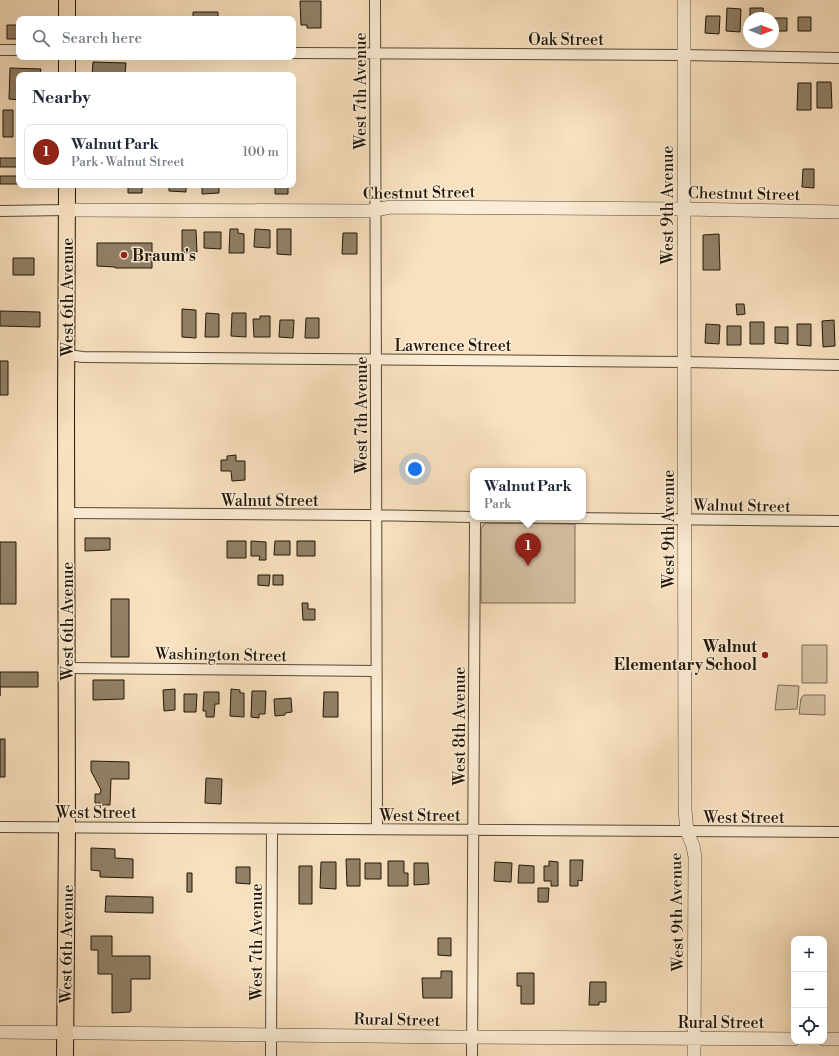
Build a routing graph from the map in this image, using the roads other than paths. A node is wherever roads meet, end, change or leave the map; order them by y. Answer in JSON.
{"nodes":[{"id":1,"x":67,"y":0,"type":"edge"},
{"id":2,"x":375,"y":0,"type":"edge"},
{"id":3,"x":684,"y":0,"type":"edge"},
{"id":4,"x":67,"y":16,"type":"edge"},
{"id":5,"x":0,"y":50,"type":"edge"},
{"id":6,"x":16,"y":50,"type":"edge"},
{"id":7,"x":296,"y":53,"type":"edge"},
{"id":8,"x":376,"y":54,"type":"junction"},
{"id":9,"x":684,"y":55,"type":"junction"},
{"id":10,"x":839,"y":58,"type":"edge"},
{"id":11,"x":67,"y":60,"type":"edge"},
{"id":12,"x":67,"y":72,"type":"edge"},
{"id":13,"x":67,"y":188,"type":"edge"},
{"id":14,"x":684,"y":209,"type":"junction"},
{"id":15,"x":67,"y":210,"type":"junction"},
{"id":16,"x":375,"y":210,"type":"junction"},
{"id":17,"x":0,"y":211,"type":"edge"},
{"id":18,"x":839,"y":212,"type":"edge"},
{"id":19,"x":67,"y":355,"type":"junction"},
{"id":20,"x":376,"y":359,"type":"junction"},
{"id":21,"x":684,"y":362,"type":"junction"},
{"id":22,"x":839,"y":365,"type":"edge"},
{"id":23,"x":67,"y":513,"type":"junction"},
{"id":24,"x":376,"y":516,"type":"junction"},
{"id":25,"x":470,"y":517,"type":"edge"},
{"id":26,"x":586,"y":519,"type":"edge"},
{"id":27,"x":475,"y":520,"type":"edge"},
{"id":28,"x":684,"y":520,"type":"junction"},
{"id":29,"x":839,"y":521,"type":"edge"},
{"id":30,"x":67,"y":668,"type":"junction"},
{"id":31,"x":376,"y":671,"type":"junction"},
{"id":32,"x":0,"y":827,"type":"edge"},
{"id":33,"x":67,"y":827,"type":"junction"},
{"id":34,"x":272,"y":829,"type":"junction"},
{"id":35,"x":377,"y":829,"type":"junction"},
{"id":36,"x":473,"y":830,"type":"junction"},
{"id":37,"x":687,"y":831,"type":"junction"},
{"id":38,"x":839,"y":832,"type":"edge"},
{"id":39,"x":0,"y":1032,"type":"edge"},
{"id":40,"x":66,"y":1032,"type":"junction"},
{"id":41,"x":271,"y":1035,"type":"junction"},
{"id":42,"x":472,"y":1037,"type":"junction"},
{"id":43,"x":694,"y":1039,"type":"junction"},
{"id":44,"x":791,"y":1039,"type":"edge"},
{"id":45,"x":827,"y":1039,"type":"edge"},
{"id":46,"x":839,"y":1040,"type":"edge"},
{"id":47,"x":65,"y":1056,"type":"edge"},
{"id":48,"x":271,"y":1056,"type":"edge"},
{"id":49,"x":472,"y":1056,"type":"edge"},
{"id":50,"x":694,"y":1056,"type":"edge"}],
"edges":[{"from":1,"to":4,"type":"main road"},
{"from":2,"to":8,"type":"street","name":"West 7th Avenue"},
{"from":3,"to":9,"type":"street","name":"West 9th Avenue"},
{"from":5,"to":6,"type":"street"},
{"from":7,"to":8,"type":"street","name":"Oak Street"},
{"from":8,"to":9,"type":"street","name":"Oak Street"},
{"from":8,"to":16,"type":"street","name":"West 7th Avenue"},
{"from":9,"to":10,"type":"street","name":"Oak Street"},
{"from":9,"to":14,"type":"street","name":"West 9th Avenue"},
{"from":11,"to":12,"type":"main road"},
{"from":13,"to":15,"type":"main road","name":"West 6th Avenue"},
{"from":14,"to":16,"type":"street","name":"Chestnut Street"},
{"from":14,"to":18,"type":"street","name":"Chestnut Street"},
{"from":14,"to":21,"type":"street","name":"West 9th Avenue"},
{"from":15,"to":16,"type":"street","name":"Chestnut Street"},
{"from":15,"to":17,"type":"street","name":"Chestnut Street"},
{"from":15,"to":19,"type":"main road","name":"West 6th Avenue"},
{"from":16,"to":20,"type":"street","name":"West 7th Avenue"},
{"from":19,"to":20,"type":"street","name":"Lawrence Street"},
{"from":19,"to":23,"type":"main road","name":"West 6th Avenue"},
{"from":20,"to":21,"type":"street","name":"Lawrence Street"},
{"from":20,"to":24,"type":"street","name":"West 7th Avenue"},
{"from":21,"to":22,"type":"street","name":"Lawrence Street"},
{"from":21,"to":28,"type":"street","name":"West 9th Avenue"},
{"from":23,"to":24,"type":"street","name":"Walnut Street"},
{"from":23,"to":30,"type":"main road","name":"West 6th Avenue"},
{"from":24,"to":25,"type":"street","name":"Walnut Street"},
{"from":24,"to":31,"type":"street","name":"West 7th Avenue"},
{"from":26,"to":28,"type":"street","name":"Walnut Street"},
{"from":27,"to":36,"type":"street","name":"West 8th Avenue"},
{"from":28,"to":29,"type":"street","name":"Walnut Street"},
{"from":28,"to":37,"type":"street","name":"West 9th Avenue"},
{"from":30,"to":31,"type":"street","name":"Washington Street"},
{"from":30,"to":33,"type":"main road","name":"West 6th Avenue"},
{"from":31,"to":35,"type":"street","name":"West 7th Avenue"},
{"from":32,"to":33,"type":"street","name":"West Street"},
{"from":33,"to":34,"type":"street","name":"West Street"},
{"from":33,"to":40,"type":"main road","name":"West 6th Avenue"},
{"from":34,"to":35,"type":"street","name":"West Street"},
{"from":34,"to":41,"type":"street","name":"West 7th Avenue"},
{"from":35,"to":36,"type":"street","name":"West Street"},
{"from":36,"to":37,"type":"street","name":"West Street"},
{"from":36,"to":42,"type":"street","name":"West 8th Avenue"},
{"from":37,"to":38,"type":"street","name":"West Street"},
{"from":37,"to":43,"type":"street","name":"West 9th Avenue"},
{"from":39,"to":40,"type":"street","name":"Rural Street"},
{"from":40,"to":41,"type":"street","name":"Rural Street"},
{"from":40,"to":47,"type":"main road","name":"West 6th Avenue"},
{"from":41,"to":42,"type":"street","name":"Rural Street"},
{"from":41,"to":48,"type":"street","name":"West 7th Avenue"},
{"from":42,"to":43,"type":"street","name":"Rural Street"},
{"from":42,"to":49,"type":"street","name":"West 8th Avenue"},
{"from":43,"to":44,"type":"street","name":"Rural Street"},
{"from":43,"to":50,"type":"street","name":"West 9th Avenue"},
{"from":45,"to":46,"type":"street"}]}
